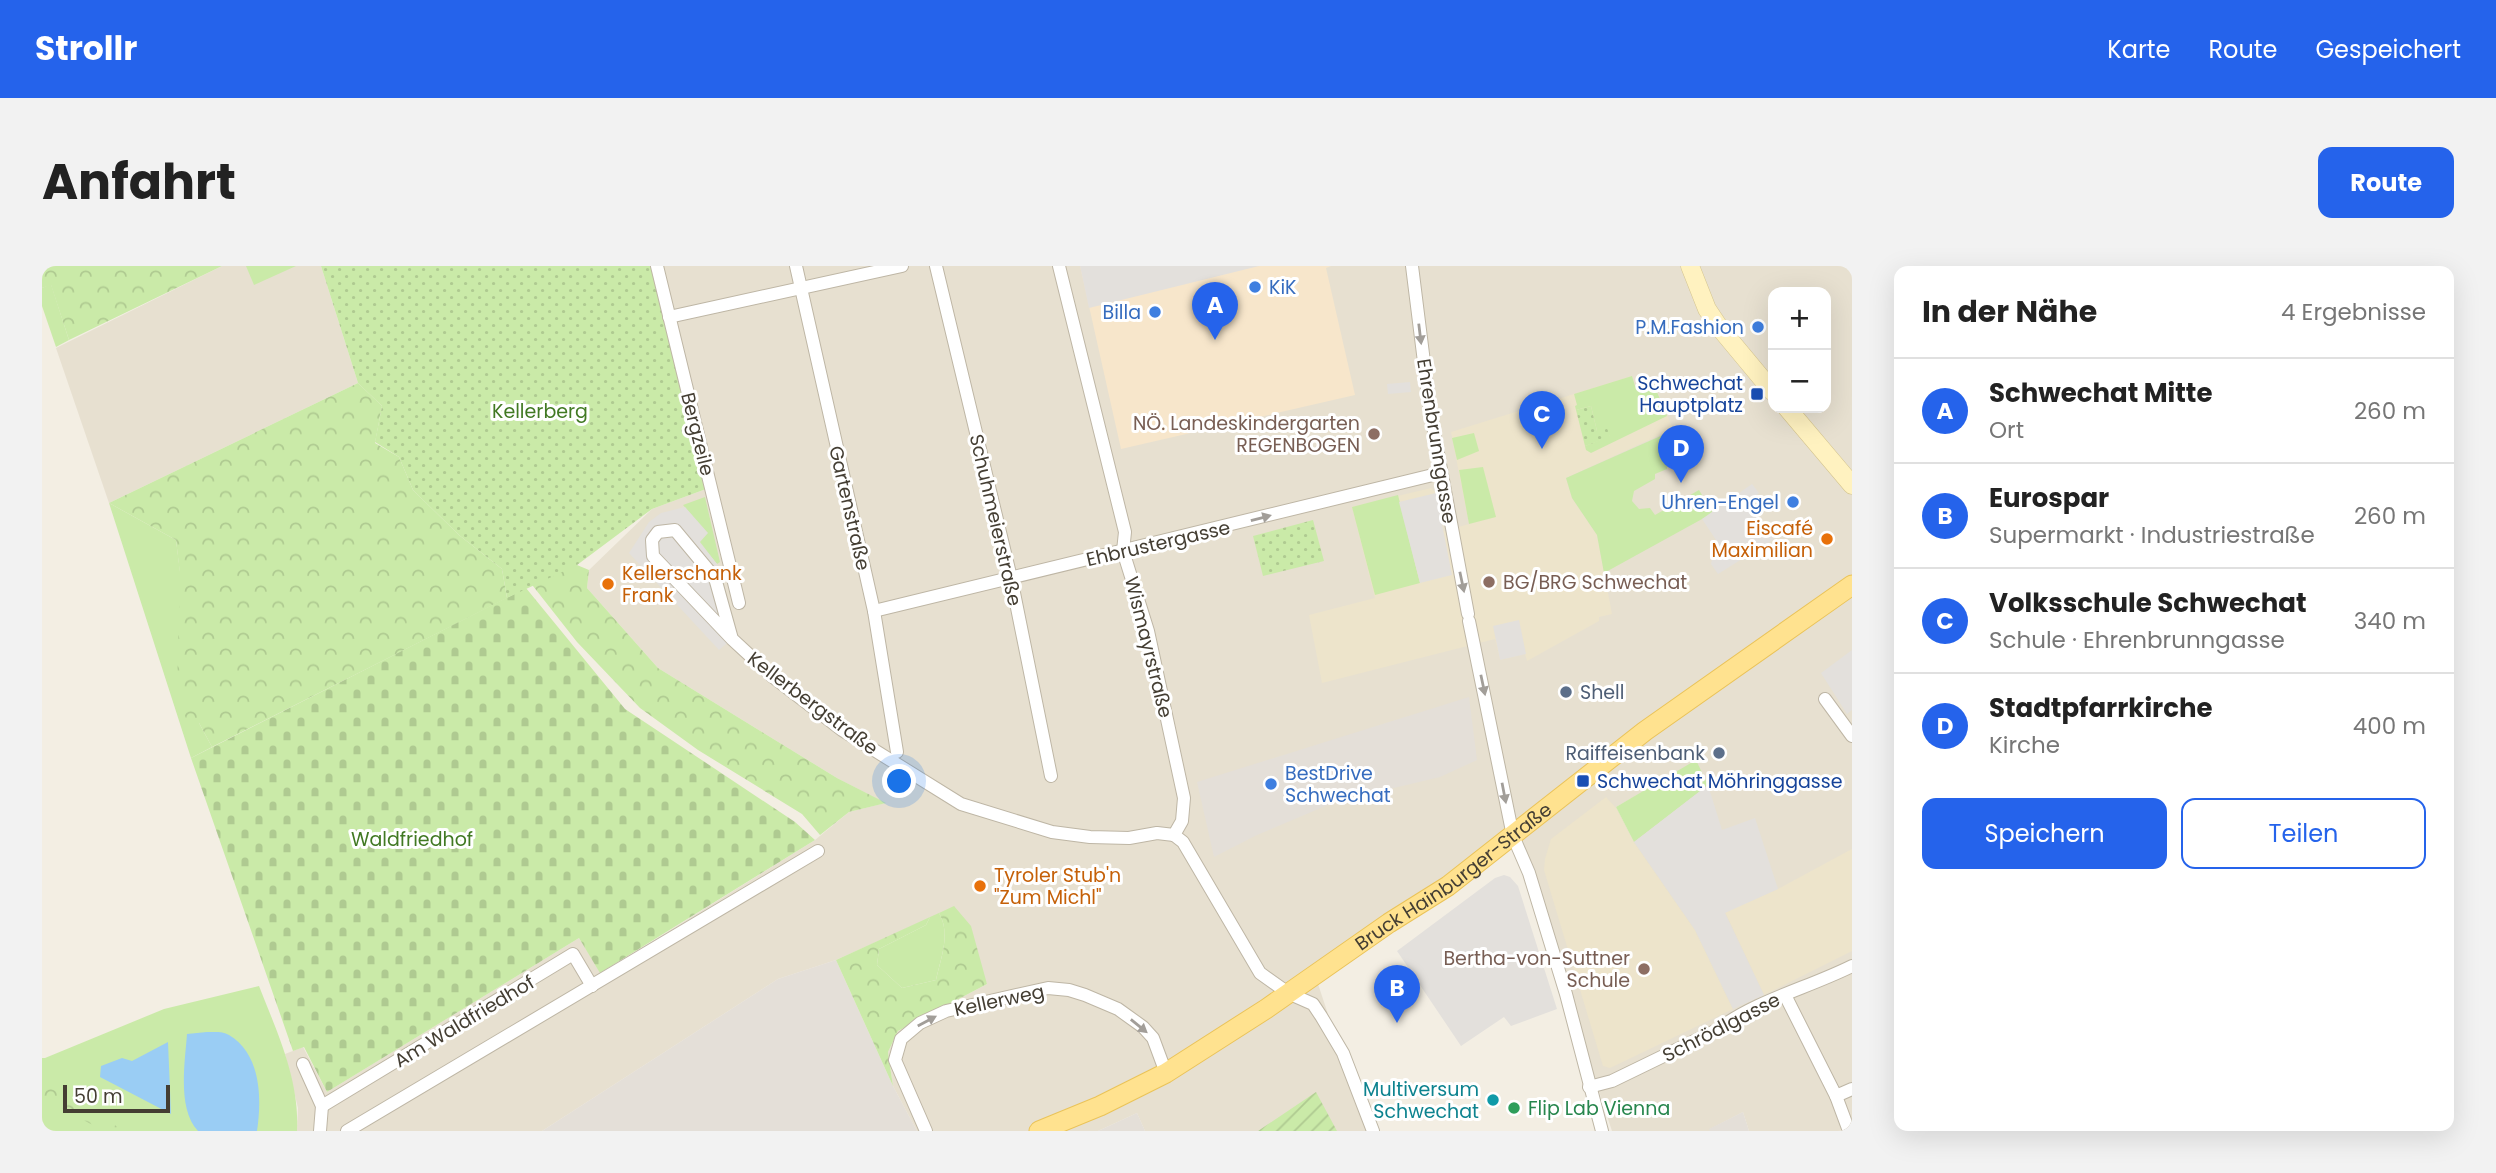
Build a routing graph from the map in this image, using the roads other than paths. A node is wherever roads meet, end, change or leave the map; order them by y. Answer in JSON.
{"nodes":[{"id":1,"x":657,"y":266,"type":"edge"},
{"id":2,"x":796,"y":266,"type":"edge"},
{"id":3,"x":902,"y":266,"type":"edge"},
{"id":4,"x":936,"y":266,"type":"edge"},
{"id":5,"x":1059,"y":266,"type":"edge"},
{"id":6,"x":1412,"y":266,"type":"edge"},
{"id":7,"x":1690,"y":266,"type":"edge"},
{"id":8,"x":800,"y":288,"type":"junction"},
{"id":9,"x":669,"y":317,"type":"junction"},
{"id":10,"x":1768,"y":386,"type":"edge"},
{"id":11,"x":1791,"y":413,"type":"edge"},
{"id":12,"x":1441,"y":473,"type":"junction"},
{"id":13,"x":1852,"y":485,"type":"edge"},
{"id":14,"x":1123,"y":551,"type":"junction"},
{"id":15,"x":1011,"y":578,"type":"junction"},
{"id":16,"x":1850,"y":587,"type":"edge"},
{"id":17,"x":739,"y":603,"type":"dead end"},
{"id":18,"x":874,"y":611,"type":"junction"},
{"id":19,"x":732,"y":639,"type":"junction"},
{"id":20,"x":1825,"y":699,"type":"dead end"},
{"id":21,"x":1852,"y":736,"type":"edge"},
{"id":22,"x":897,"y":752,"type":"dead end"},
{"id":23,"x":1051,"y":776,"type":"dead end"},
{"id":24,"x":1174,"y":835,"type":"junction"},
{"id":25,"x":1513,"y":836,"type":"junction"},
{"id":26,"x":818,"y":851,"type":"dead end"},
{"id":27,"x":1852,"y":967,"type":"edge"},
{"id":28,"x":592,"y":986,"type":"junction"},
{"id":29,"x":1288,"y":993,"type":"junction"},
{"id":30,"x":1785,"y":995,"type":"junction"},
{"id":31,"x":303,"y":1064,"type":"dead end"},
{"id":32,"x":1166,"y":1073,"type":"junction"},
{"id":33,"x":1589,"y":1087,"type":"junction"},
{"id":34,"x":1852,"y":1088,"type":"edge"},
{"id":35,"x":1836,"y":1096,"type":"junction"},
{"id":36,"x":322,"y":1105,"type":"junction"},
{"id":37,"x":320,"y":1131,"type":"edge"},
{"id":38,"x":348,"y":1131,"type":"edge"},
{"id":39,"x":926,"y":1131,"type":"edge"},
{"id":40,"x":1039,"y":1131,"type":"edge"},
{"id":41,"x":1373,"y":1131,"type":"edge"},
{"id":42,"x":1602,"y":1131,"type":"edge"},
{"id":43,"x":1849,"y":1131,"type":"edge"}],
"edges":[{"from":1,"to":9,"type":"street","name":"Bergzeile"},
{"from":2,"to":8,"type":"street","name":"Gartenstraße"},
{"from":3,"to":8,"type":"street"},
{"from":4,"to":15,"type":"street","name":"Schuhmeierstraße"},
{"from":5,"to":14,"type":"street","name":"Wismayrstraße"},
{"from":6,"to":12,"type":"street","name":"Ehrenbrunngasse","one_way":true},
{"from":7,"to":10,"type":"main road"},
{"from":8,"to":9,"type":"street"},
{"from":8,"to":18,"type":"street","name":"Gartenstraße"},
{"from":9,"to":17,"type":"street","name":"Bergzeile"},
{"from":11,"to":13,"type":"main road"},
{"from":14,"to":12,"type":"street","name":"Ehbrustergasse","one_way":true},
{"from":12,"to":25,"type":"street","name":"Ehrenbrunngasse","one_way":true},
{"from":14,"to":15,"type":"street","name":"Ehbrustergasse"},
{"from":14,"to":24,"type":"street","name":"Wismayrstraße"},
{"from":15,"to":18,"type":"street","name":"Ehbrustergasse"},
{"from":15,"to":23,"type":"street","name":"Schuhmeierstraße"},
{"from":16,"to":25,"type":"main road","name":"Bruck Hainburger-Straße"},
{"from":18,"to":22,"type":"street","name":"Gartenstraße"},
{"from":19,"to":19,"type":"street","name":"Kellerbergstraße"},
{"from":19,"to":24,"type":"street","name":"Kellerbergstraße"},
{"from":20,"to":21,"type":"street"},
{"from":24,"to":29,"type":"street"},
{"from":25,"to":29,"type":"main road","name":"Bruck Hainburger-Straße"},
{"from":25,"to":33,"type":"street","name":"Ehrenbrunngasse"},
{"from":26,"to":28,"type":"street","name":"Am Waldfriedhof"},
{"from":27,"to":30,"type":"street","name":"Schrödlgasse"},
{"from":28,"to":36,"type":"street","name":"Am Waldfriedhof"},
{"from":28,"to":38,"type":"street","name":"Am Waldfriedhof"},
{"from":29,"to":32,"type":"main road","name":"Bruck Hainburger-Straße"},
{"from":29,"to":41,"type":"street"},
{"from":30,"to":33,"type":"street","name":"Schrödlgasse"},
{"from":30,"to":35,"type":"street"},
{"from":31,"to":36,"type":"street"},
{"from":39,"to":32,"type":"street","name":"Kellerweg","one_way":true},
{"from":32,"to":40,"type":"main road","name":"Bruck Hainburger-Straße"},
{"from":33,"to":42,"type":"street","name":"Ehrenbrunngasse"},
{"from":34,"to":35,"type":"street"},
{"from":35,"to":43,"type":"street"},
{"from":36,"to":37,"type":"street"}]}
